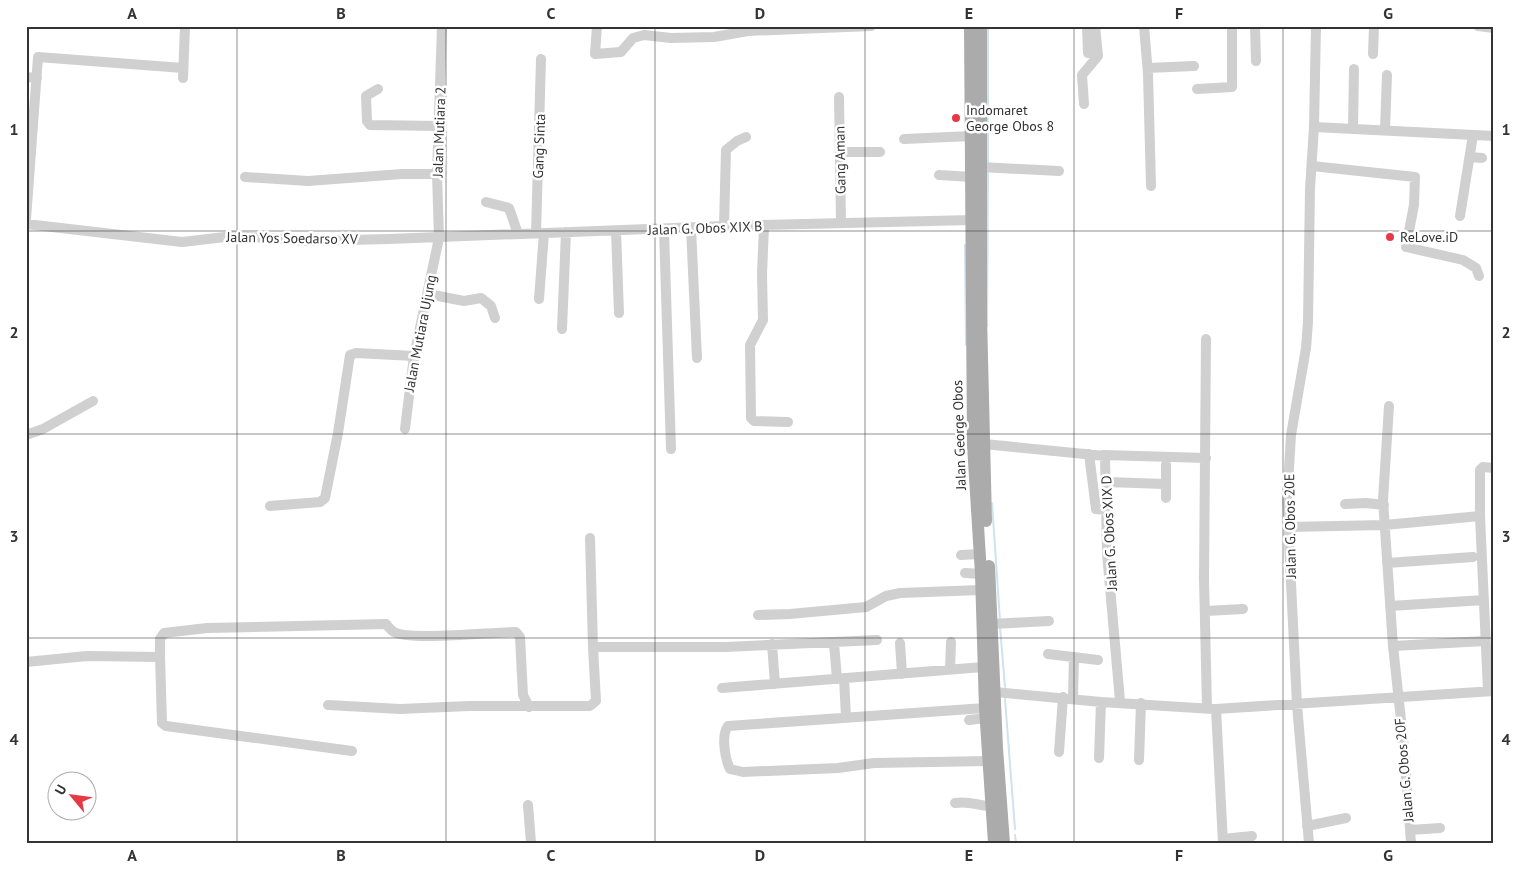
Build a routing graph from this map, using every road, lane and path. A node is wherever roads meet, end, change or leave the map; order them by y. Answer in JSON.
{"nodes":[{"id":1,"x":185,"y":26,"type":"edge"},
{"id":2,"x":442,"y":26,"type":"edge"},
{"id":3,"x":597,"y":26,"type":"edge"},
{"id":4,"x":872,"y":26,"type":"edge"},
{"id":5,"x":970,"y":26,"type":"edge"},
{"id":6,"x":982,"y":26,"type":"edge"},
{"id":7,"x":1087,"y":26,"type":"edge"},
{"id":8,"x":1095,"y":26,"type":"edge"},
{"id":9,"x":1144,"y":26,"type":"edge"},
{"id":10,"x":1232,"y":26,"type":"edge"},
{"id":11,"x":1255,"y":26,"type":"edge"},
{"id":12,"x":1316,"y":26,"type":"edge"},
{"id":13,"x":1374,"y":26,"type":"edge"},
{"id":14,"x":1478,"y":26,"type":"edge"},
{"id":15,"x":1494,"y":28,"type":"edge"},
{"id":16,"x":1088,"y":53,"type":"dead end"},
{"id":17,"x":1373,"y":54,"type":"dead end"},
{"id":18,"x":542,"y":58,"type":"dead end"},
{"id":19,"x":1256,"y":61,"type":"dead end"},
{"id":20,"x":1194,"y":66,"type":"dead end"},
{"id":21,"x":1148,"y":68,"type":"junction"},
{"id":22,"x":1354,"y":69,"type":"dead end"},
{"id":23,"x":1388,"y":75,"type":"dead end"},
{"id":24,"x":32,"y":78,"type":"edge"},
{"id":25,"x":378,"y":89,"type":"dead end"},
{"id":26,"x":1197,"y":89,"type":"dead end"},
{"id":27,"x":839,"y":97,"type":"dead end"},
{"id":28,"x":1084,"y":104,"type":"dead end"},
{"id":29,"x":30,"y":117,"type":"edge"},
{"id":30,"x":440,"y":126,"type":"junction"},
{"id":31,"x":1314,"y":127,"type":"junction"},
{"id":32,"x":1353,"y":128,"type":"junction"},
{"id":33,"x":1385,"y":129,"type":"junction"},
{"id":34,"x":1473,"y":134,"type":"junction"},
{"id":35,"x":971,"y":136,"type":"junction"},
{"id":36,"x":1494,"y":136,"type":"edge"},
{"id":37,"x":746,"y":137,"type":"dead end"},
{"id":38,"x":904,"y":139,"type":"dead end"},
{"id":39,"x":840,"y":152,"type":"junction"},
{"id":40,"x":880,"y":152,"type":"dead end"},
{"id":41,"x":1471,"y":157,"type":"junction"},
{"id":42,"x":1482,"y":158,"type":"dead end"},
{"id":43,"x":1312,"y":166,"type":"junction"},
{"id":44,"x":981,"y":167,"type":"junction"},
{"id":45,"x":1059,"y":171,"type":"dead end"},
{"id":46,"x":436,"y":174,"type":"junction"},
{"id":47,"x":939,"y":175,"type":"dead end"},
{"id":48,"x":244,"y":177,"type":"dead end"},
{"id":49,"x":972,"y":178,"type":"junction"},
{"id":50,"x":1151,"y":186,"type":"dead end"},
{"id":51,"x":486,"y":202,"type":"dead end"},
{"id":52,"x":1460,"y":216,"type":"dead end"},
{"id":53,"x":26,"y":219,"type":"edge"},
{"id":54,"x":972,"y":220,"type":"junction"},
{"id":55,"x":841,"y":223,"type":"junction"},
{"id":56,"x":26,"y":224,"type":"edge"},
{"id":57,"x":724,"y":226,"type":"junction"},
{"id":58,"x":764,"y":226,"type":"junction"},
{"id":59,"x":691,"y":228,"type":"junction"},
{"id":60,"x":664,"y":230,"type":"junction"},
{"id":61,"x":616,"y":231,"type":"junction"},
{"id":62,"x":566,"y":232,"type":"junction"},
{"id":63,"x":540,"y":233,"type":"junction"},
{"id":64,"x":518,"y":234,"type":"junction"},
{"id":65,"x":439,"y":238,"type":"junction"},
{"id":66,"x":1479,"y":276,"type":"dead end"},
{"id":67,"x":428,"y":294,"type":"junction"},
{"id":68,"x":539,"y":299,"type":"dead end"},
{"id":69,"x":619,"y":313,"type":"dead end"},
{"id":70,"x":496,"y":318,"type":"dead end"},
{"id":71,"x":562,"y":329,"type":"dead end"},
{"id":72,"x":1206,"y":338,"type":"dead end"},
{"id":73,"x":414,"y":356,"type":"junction"},
{"id":74,"x":696,"y":358,"type":"dead end"},
{"id":75,"x":94,"y":401,"type":"dead end"},
{"id":76,"x":1388,"y":406,"type":"dead end"},
{"id":77,"x":788,"y":422,"type":"dead end"},
{"id":78,"x":404,"y":429,"type":"dead end"},
{"id":79,"x":26,"y":435,"type":"edge"},
{"id":80,"x":984,"y":444,"type":"junction"},
{"id":81,"x":671,"y":449,"type":"dead end"},
{"id":82,"x":1090,"y":454,"type":"junction"},
{"id":83,"x":1104,"y":455,"type":"junction"},
{"id":84,"x":1206,"y":458,"type":"junction"},
{"id":85,"x":1166,"y":465,"type":"dead end"},
{"id":86,"x":1494,"y":468,"type":"edge"},
{"id":87,"x":1106,"y":482,"type":"junction"},
{"id":88,"x":1165,"y":484,"type":"junction"},
{"id":89,"x":1166,"y":498,"type":"dead end"},
{"id":90,"x":1345,"y":504,"type":"dead end"},
{"id":91,"x":1384,"y":505,"type":"junction"},
{"id":92,"x":270,"y":506,"type":"dead end"},
{"id":93,"x":1107,"y":510,"type":"junction"},
{"id":94,"x":1480,"y":516,"type":"junction"},
{"id":95,"x":1385,"y":525,"type":"junction"},
{"id":96,"x":1288,"y":527,"type":"junction"},
{"id":97,"x":590,"y":538,"type":"dead end"},
{"id":98,"x":980,"y":554,"type":"junction"},
{"id":99,"x":961,"y":555,"type":"dead end"},
{"id":100,"x":1472,"y":557,"type":"dead end"},
{"id":101,"x":1387,"y":563,"type":"junction"},
{"id":102,"x":965,"y":573,"type":"dead end"},
{"id":103,"x":981,"y":574,"type":"junction"},
{"id":104,"x":981,"y":590,"type":"junction"},
{"id":105,"x":1484,"y":600,"type":"junction"},
{"id":106,"x":1390,"y":606,"type":"junction"},
{"id":107,"x":1243,"y":609,"type":"dead end"},
{"id":108,"x":1206,"y":611,"type":"junction"},
{"id":109,"x":758,"y":615,"type":"dead end"},
{"id":110,"x":1049,"y":621,"type":"dead end"},
{"id":111,"x":992,"y":624,"type":"junction"},
{"id":112,"x":877,"y":640,"type":"dead end"},
{"id":113,"x":1486,"y":641,"type":"junction"},
{"id":114,"x":834,"y":642,"type":"junction"},
{"id":115,"x":951,"y":642,"type":"dead end"},
{"id":116,"x":900,"y":643,"type":"dead end"},
{"id":117,"x":772,"y":644,"type":"junction"},
{"id":118,"x":1392,"y":646,"type":"junction"},
{"id":119,"x":593,"y":647,"type":"junction"},
{"id":120,"x":1048,"y":654,"type":"dead end"},
{"id":121,"x":160,"y":656,"type":"junction"},
{"id":122,"x":1074,"y":657,"type":"junction"},
{"id":123,"x":1098,"y":660,"type":"dead end"},
{"id":124,"x":26,"y":662,"type":"edge"},
{"id":125,"x":983,"y":667,"type":"junction"},
{"id":126,"x":950,"y":669,"type":"junction"},
{"id":127,"x":902,"y":674,"type":"junction"},
{"id":128,"x":840,"y":679,"type":"junction"},
{"id":129,"x":775,"y":684,"type":"junction"},
{"id":130,"x":722,"y":688,"type":"dead end"},
{"id":131,"x":1491,"y":691,"type":"edge"},
{"id":132,"x":995,"y":692,"type":"junction"},
{"id":133,"x":1397,"y":697,"type":"junction"},
{"id":134,"x":1068,"y":698,"type":"junction"},
{"id":135,"x":1120,"y":701,"type":"junction"},
{"id":136,"x":1101,"y":702,"type":"junction"},
{"id":137,"x":1141,"y":703,"type":"junction"},
{"id":138,"x":328,"y":704,"type":"dead end"},
{"id":139,"x":1297,"y":705,"type":"junction"},
{"id":140,"x":529,"y":707,"type":"junction"},
{"id":141,"x":1212,"y":708,"type":"junction"},
{"id":142,"x":986,"y":713,"type":"junction"},
{"id":143,"x":846,"y":717,"type":"junction"},
{"id":144,"x":969,"y":720,"type":"dead end"},
{"id":145,"x":352,"y":750,"type":"dead end"},
{"id":146,"x":1059,"y":752,"type":"dead end"},
{"id":147,"x":1099,"y":758,"type":"dead end"},
{"id":148,"x":1139,"y":760,"type":"dead end"},
{"id":149,"x":989,"y":761,"type":"junction"},
{"id":150,"x":955,"y":803,"type":"dead end"},
{"id":151,"x":528,"y":805,"type":"dead end"},
{"id":152,"x":992,"y":806,"type":"junction"},
{"id":153,"x":1346,"y":818,"type":"dead end"},
{"id":154,"x":1307,"y":826,"type":"junction"},
{"id":155,"x":1440,"y":828,"type":"dead end"},
{"id":156,"x":1410,"y":830,"type":"junction"},
{"id":157,"x":1252,"y":836,"type":"dead end"},
{"id":158,"x":1223,"y":841,"type":"edge"},
{"id":159,"x":531,"y":843,"type":"edge"},
{"id":160,"x":994,"y":843,"type":"edge"},
{"id":161,"x":1004,"y":843,"type":"edge"},
{"id":162,"x":1309,"y":843,"type":"edge"},
{"id":163,"x":1411,"y":843,"type":"edge"}],
"edges":[{"from":1,"to":24,"type":"street"},
{"from":2,"to":30,"type":"street","name":"Jalan Mutiara 2"},
{"from":3,"to":4,"type":"street"},
{"from":5,"to":35,"type":"main road","name":"Jalan George Obos"},
{"from":6,"to":44,"type":"main road","name":"Jalan George Obos"},
{"from":7,"to":16,"type":"street"},
{"from":8,"to":28,"type":"street"},
{"from":9,"to":21,"type":"street"},
{"from":10,"to":26,"type":"street"},
{"from":11,"to":19,"type":"street"},
{"from":12,"to":31,"type":"street","name":"Jalan G. Obos 20E"},
{"from":13,"to":17,"type":"street"},
{"from":14,"to":15,"type":"street"},
{"from":18,"to":63,"type":"street","name":"Gang Sinta"},
{"from":20,"to":21,"type":"street"},
{"from":21,"to":50,"type":"street"},
{"from":22,"to":32,"type":"street"},
{"from":23,"to":33,"type":"street"},
{"from":24,"to":29,"type":"street"},
{"from":25,"to":30,"type":"street"},
{"from":27,"to":39,"type":"street","name":"Gang Aman"},
{"from":29,"to":53,"type":"street"},
{"from":30,"to":46,"type":"street","name":"Jalan Mutiara 2"},
{"from":31,"to":32,"type":"street"},
{"from":31,"to":43,"type":"street","name":"Jalan G. Obos 20E"},
{"from":32,"to":33,"type":"street"},
{"from":33,"to":34,"type":"street"},
{"from":34,"to":36,"type":"street"},
{"from":34,"to":41,"type":"street"},
{"from":35,"to":38,"type":"street"},
{"from":35,"to":49,"type":"main road","name":"Jalan George Obos"},
{"from":37,"to":57,"type":"street"},
{"from":39,"to":40,"type":"street"},
{"from":39,"to":55,"type":"street","name":"Gang Aman"},
{"from":41,"to":42,"type":"street"},
{"from":41,"to":52,"type":"street"},
{"from":43,"to":66,"type":"street"},
{"from":43,"to":96,"type":"street","name":"Jalan G. Obos 20E"},
{"from":44,"to":45,"type":"street"},
{"from":44,"to":80,"type":"main road","name":"Jalan George Obos"},
{"from":46,"to":48,"type":"street"},
{"from":46,"to":65,"type":"street","name":"Jalan Mutiara 2"},
{"from":47,"to":49,"type":"street"},
{"from":49,"to":54,"type":"main road","name":"Jalan George Obos"},
{"from":51,"to":64,"type":"street"},
{"from":54,"to":55,"type":"street","name":"Jalan G. Obos XIX B"},
{"from":54,"to":98,"type":"main road","name":"Jalan George Obos"},
{"from":55,"to":58,"type":"street","name":"Jalan G. Obos XIX B"},
{"from":56,"to":65,"type":"street","name":"Jalan Yos Soedarso XV"},
{"from":57,"to":58,"type":"street","name":"Jalan G. Obos XIX B"},
{"from":57,"to":59,"type":"street","name":"Jalan G. Obos XIX B"},
{"from":58,"to":77,"type":"street"},
{"from":59,"to":60,"type":"street","name":"Jalan G. Obos XIX B"},
{"from":59,"to":74,"type":"street"},
{"from":60,"to":61,"type":"street","name":"Jalan G. Obos XIX B"},
{"from":60,"to":81,"type":"street"},
{"from":61,"to":62,"type":"street","name":"Jalan G. Obos XIX B"},
{"from":61,"to":69,"type":"street"},
{"from":62,"to":63,"type":"street","name":"Jalan G. Obos XIX B"},
{"from":62,"to":71,"type":"street"},
{"from":63,"to":64,"type":"street","name":"Jalan G. Obos XIX B"},
{"from":63,"to":68,"type":"street","name":"Gang Sinta"},
{"from":64,"to":65,"type":"street","name":"Jalan G. Obos XIX B"},
{"from":65,"to":67,"type":"street","name":"Jalan Mutiara Ujung"},
{"from":67,"to":70,"type":"street"},
{"from":67,"to":73,"type":"street","name":"Jalan Mutiara Ujung"},
{"from":72,"to":84,"type":"street"},
{"from":73,"to":78,"type":"street","name":"Jalan Mutiara Ujung"},
{"from":73,"to":92,"type":"street"},
{"from":75,"to":79,"type":"street"},
{"from":76,"to":91,"type":"street","name":"Jalan G. Obos 20F"},
{"from":80,"to":82,"type":"street","name":"Jalan G. Obos XIX D"},
{"from":80,"to":111,"type":"main road","name":"Jalan George Obos"},
{"from":82,"to":83,"type":"street","name":"Jalan G. Obos XIX D"},
{"from":82,"to":93,"type":"street"},
{"from":83,"to":84,"type":"street"},
{"from":83,"to":87,"type":"street","name":"Jalan G. Obos XIX D"},
{"from":84,"to":108,"type":"street"},
{"from":85,"to":88,"type":"street"},
{"from":86,"to":94,"type":"street"},
{"from":87,"to":88,"type":"street"},
{"from":87,"to":93,"type":"street","name":"Jalan G. Obos XIX D"},
{"from":88,"to":89,"type":"street"},
{"from":90,"to":91,"type":"street"},
{"from":91,"to":95,"type":"street","name":"Jalan G. Obos 20F"},
{"from":93,"to":135,"type":"street","name":"Jalan G. Obos XIX D"},
{"from":94,"to":95,"type":"street"},
{"from":94,"to":105,"type":"street"},
{"from":95,"to":96,"type":"street"},
{"from":95,"to":101,"type":"street","name":"Jalan G. Obos 20F"},
{"from":96,"to":139,"type":"street","name":"Jalan G. Obos 20E"},
{"from":97,"to":119,"type":"street"},
{"from":98,"to":99,"type":"street"},
{"from":98,"to":103,"type":"main road","name":"Jalan George Obos"},
{"from":100,"to":101,"type":"street"},
{"from":101,"to":106,"type":"street","name":"Jalan G. Obos 20F"},
{"from":102,"to":103,"type":"street"},
{"from":103,"to":104,"type":"main road","name":"Jalan George Obos"},
{"from":104,"to":109,"type":"street"},
{"from":104,"to":125,"type":"main road","name":"Jalan George Obos"},
{"from":105,"to":106,"type":"street"},
{"from":105,"to":113,"type":"street"},
{"from":106,"to":118,"type":"street","name":"Jalan G. Obos 20F"},
{"from":107,"to":108,"type":"street"},
{"from":108,"to":141,"type":"street"},
{"from":110,"to":111,"type":"street"},
{"from":111,"to":132,"type":"main road","name":"Jalan George Obos"},
{"from":112,"to":114,"type":"street"},
{"from":113,"to":118,"type":"street"},
{"from":113,"to":131,"type":"street"},
{"from":114,"to":117,"type":"street"},
{"from":114,"to":128,"type":"street"},
{"from":115,"to":126,"type":"street"},
{"from":116,"to":127,"type":"street"},
{"from":117,"to":119,"type":"street"},
{"from":117,"to":129,"type":"street"},
{"from":118,"to":133,"type":"street","name":"Jalan G. Obos 20F"},
{"from":119,"to":140,"type":"street"},
{"from":120,"to":122,"type":"street"},
{"from":121,"to":124,"type":"street"},
{"from":121,"to":140,"type":"street"},
{"from":121,"to":145,"type":"street"},
{"from":122,"to":123,"type":"street"},
{"from":122,"to":134,"type":"street"},
{"from":125,"to":126,"type":"street"},
{"from":125,"to":142,"type":"main road","name":"Jalan George Obos"},
{"from":126,"to":127,"type":"street"},
{"from":127,"to":128,"type":"street"},
{"from":128,"to":129,"type":"street"},
{"from":128,"to":143,"type":"street"},
{"from":129,"to":130,"type":"street"},
{"from":131,"to":133,"type":"street"},
{"from":132,"to":134,"type":"street"},
{"from":132,"to":161,"type":"main road","name":"Jalan George Obos"},
{"from":133,"to":139,"type":"street"},
{"from":133,"to":156,"type":"street","name":"Jalan G. Obos 20F"},
{"from":134,"to":136,"type":"street"},
{"from":134,"to":146,"type":"street"},
{"from":135,"to":136,"type":"street"},
{"from":135,"to":137,"type":"street"},
{"from":136,"to":147,"type":"street"},
{"from":137,"to":141,"type":"street"},
{"from":137,"to":148,"type":"street"},
{"from":138,"to":140,"type":"street"},
{"from":139,"to":141,"type":"street"},
{"from":139,"to":154,"type":"street","name":"Jalan G. Obos 20E"},
{"from":141,"to":158,"type":"street"},
{"from":142,"to":143,"type":"street"},
{"from":142,"to":144,"type":"street"},
{"from":142,"to":149,"type":"main road","name":"Jalan George Obos"},
{"from":143,"to":149,"type":"street"},
{"from":149,"to":152,"type":"main road","name":"Jalan George Obos"},
{"from":150,"to":152,"type":"street"},
{"from":151,"to":159,"type":"street"},
{"from":152,"to":160,"type":"main road","name":"Jalan George Obos"},
{"from":153,"to":154,"type":"street"},
{"from":154,"to":162,"type":"street","name":"Jalan G. Obos 20E"},
{"from":155,"to":156,"type":"street"},
{"from":156,"to":163,"type":"street","name":"Jalan G. Obos 20F"},
{"from":157,"to":158,"type":"street"}]}
